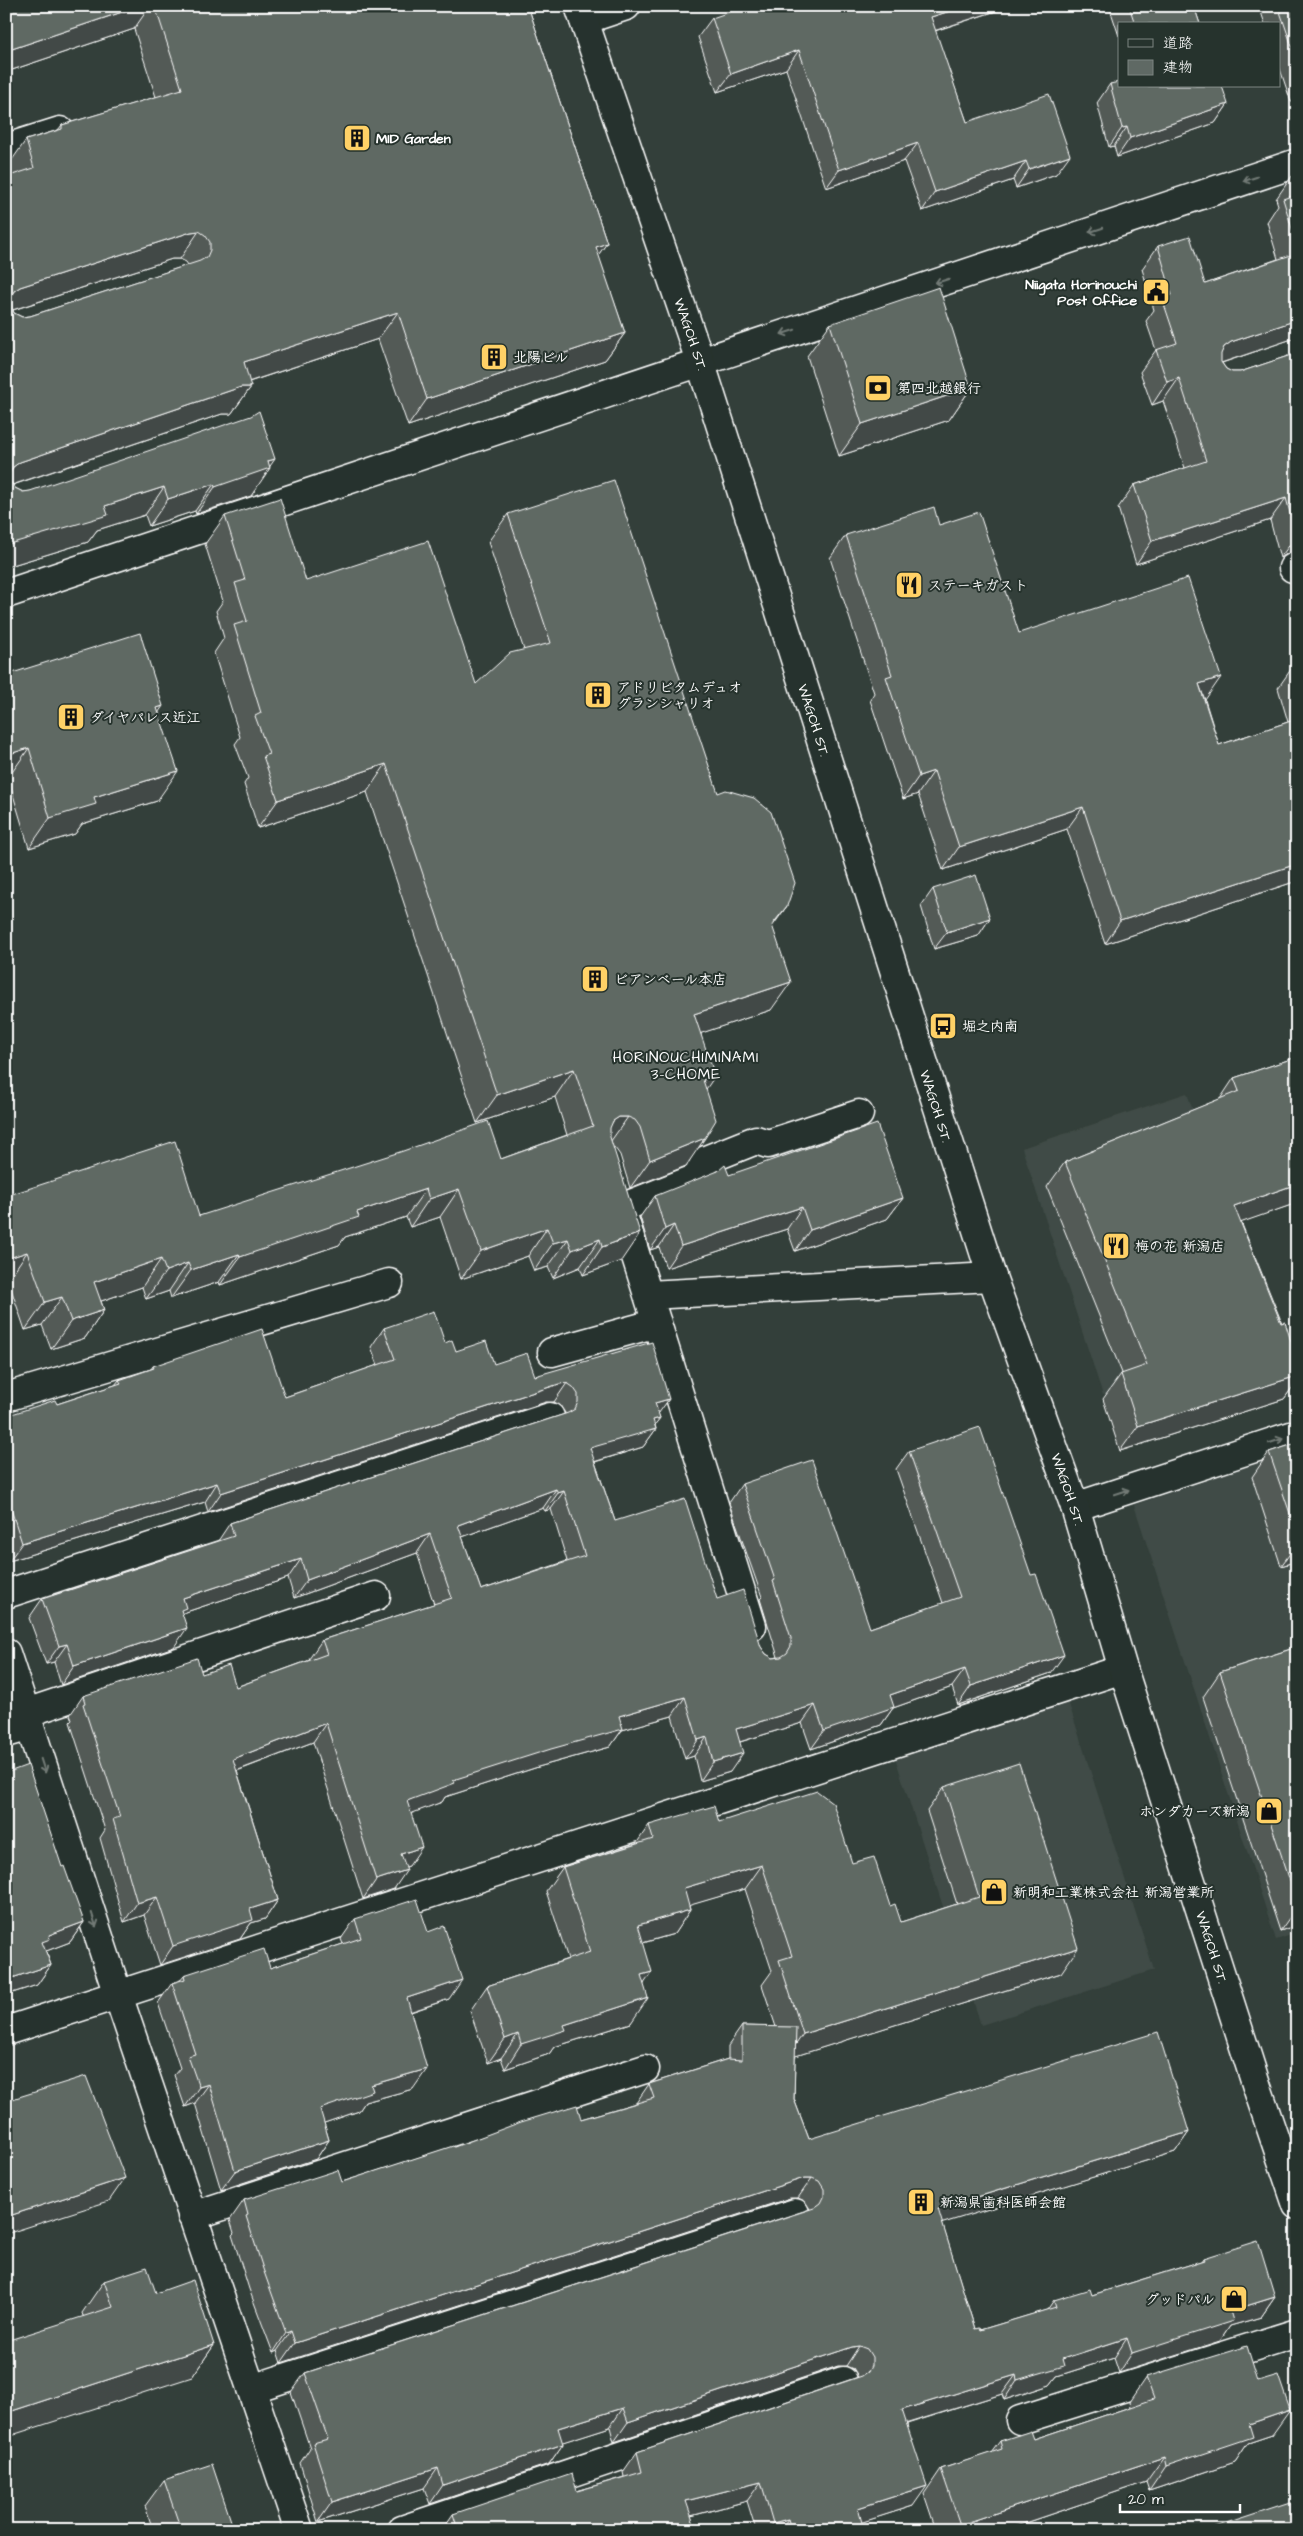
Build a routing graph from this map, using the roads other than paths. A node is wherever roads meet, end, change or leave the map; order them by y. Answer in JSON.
{"nodes":[{"id":1,"x":626,"y":6,"type":"edge"},
{"id":2,"x":582,"y":13,"type":"edge"},
{"id":3,"x":86,"y":123,"type":"edge"},
{"id":4,"x":6,"y":148,"type":"edge"},
{"id":5,"x":1297,"y":163,"type":"edge"},
{"id":6,"x":700,"y":361,"type":"junction"},
{"id":7,"x":6,"y":594,"type":"edge"},
{"id":8,"x":860,"y":1114,"type":"dead end"},
{"id":9,"x":992,"y":1278,"type":"junction"},
{"id":10,"x":389,"y":1283,"type":"dead end"},
{"id":11,"x":648,"y":1295,"type":"junction"},
{"id":12,"x":657,"y":1323,"type":"junction"},
{"id":13,"x":552,"y":1352,"type":"dead end"},
{"id":14,"x":6,"y":1397,"type":"edge"},
{"id":15,"x":550,"y":1417,"type":"edge"},
{"id":16,"x":1297,"y":1434,"type":"edge"},
{"id":17,"x":1076,"y":1507,"type":"junction"},
{"id":18,"x":6,"y":1594,"type":"edge"},
{"id":19,"x":376,"y":1596,"type":"dead end"},
{"id":20,"x":760,"y":1651,"type":"edge"},
{"id":21,"x":6,"y":1653,"type":"edge"},
{"id":22,"x":1123,"y":1669,"type":"junction"},
{"id":23,"x":21,"y":1724,"type":"edge"},
{"id":24,"x":118,"y":1995,"type":"junction"},
{"id":25,"x":6,"y":2031,"type":"edge"},
{"id":26,"x":644,"y":2069,"type":"dead end"},
{"id":27,"x":1297,"y":2204,"type":"edge"},
{"id":28,"x":795,"y":2213,"type":"edge"},
{"id":29,"x":192,"y":2216,"type":"junction"},
{"id":30,"x":1297,"y":2333,"type":"edge"},
{"id":31,"x":843,"y":2381,"type":"edge"},
{"id":32,"x":251,"y":2389,"type":"junction"},
{"id":33,"x":1020,"y":2420,"type":"dead end"},
{"id":34,"x":299,"y":2530,"type":"edge"},
{"id":35,"x":402,"y":2530,"type":"edge"}],
"edges":[{"from":1,"to":2,"type":"street"},
{"from":2,"to":6,"type":"street","name":"WAGOH ST."},
{"from":3,"to":4,"type":"street"},
{"from":5,"to":6,"type":"street","one_way":true},
{"from":6,"to":7,"type":"street"},
{"from":6,"to":9,"type":"street","name":"WAGOH ST."},
{"from":8,"to":11,"type":"street"},
{"from":9,"to":11,"type":"street"},
{"from":9,"to":17,"type":"street","name":"WAGOH ST."},
{"from":10,"to":14,"type":"street"},
{"from":11,"to":12,"type":"street"},
{"from":12,"to":13,"type":"street"},
{"from":12,"to":20,"type":"street"},
{"from":15,"to":18,"type":"street"},
{"from":17,"to":16,"type":"street","one_way":true},
{"from":17,"to":22,"type":"street","name":"WAGOH ST."},
{"from":19,"to":23,"type":"street"},
{"from":21,"to":23,"type":"street"},
{"from":22,"to":24,"type":"street"},
{"from":22,"to":27,"type":"street","name":"WAGOH ST."},
{"from":23,"to":24,"type":"street","one_way":true},
{"from":24,"to":25,"type":"street"},
{"from":24,"to":29,"type":"street"},
{"from":26,"to":29,"type":"street"},
{"from":28,"to":32,"type":"street"},
{"from":29,"to":32,"type":"street"},
{"from":30,"to":33,"type":"street"},
{"from":31,"to":35,"type":"street"},
{"from":32,"to":34,"type":"street"}]}
